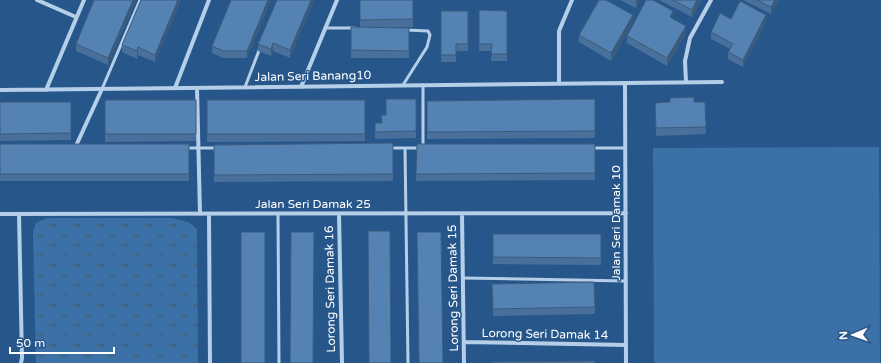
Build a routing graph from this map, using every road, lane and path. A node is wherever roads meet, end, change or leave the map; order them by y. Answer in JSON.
{"nodes":[{"id":1,"x":37,"y":0,"type":"edge"},
{"id":2,"x":84,"y":0,"type":"edge"},
{"id":3,"x":140,"y":0,"type":"edge"},
{"id":4,"x":209,"y":0,"type":"edge"},
{"id":5,"x":337,"y":0,"type":"edge"},
{"id":6,"x":572,"y":0,"type":"edge"},
{"id":7,"x":711,"y":0,"type":"edge"},
{"id":8,"x":76,"y":18,"type":"junction"},
{"id":9,"x":325,"y":28,"type":"junction"},
{"id":10,"x":357,"y":28,"type":"edge"},
{"id":11,"x":404,"y":30,"type":"edge"},
{"id":12,"x":262,"y":44,"type":"edge"},
{"id":13,"x":686,"y":82,"type":"junction"},
{"id":14,"x":722,"y":82,"type":"dead end"},
{"id":15,"x":626,"y":83,"type":"junction"},
{"id":16,"x":558,"y":84,"type":"junction"},
{"id":17,"x":404,"y":85,"type":"junction"},
{"id":18,"x":423,"y":85,"type":"junction"},
{"id":19,"x":244,"y":87,"type":"junction"},
{"id":20,"x":301,"y":87,"type":"junction"},
{"id":21,"x":175,"y":88,"type":"junction"},
{"id":22,"x":197,"y":88,"type":"junction"},
{"id":23,"x":102,"y":89,"type":"junction"},
{"id":24,"x":0,"y":90,"type":"edge"},
{"id":25,"x":46,"y":90,"type":"junction"},
{"id":26,"x":68,"y":148,"type":"edge"},
{"id":27,"x":75,"y":148,"type":"junction"},
{"id":28,"x":83,"y":148,"type":"edge"},
{"id":29,"x":183,"y":148,"type":"edge"},
{"id":30,"x":198,"y":148,"type":"junction"},
{"id":31,"x":222,"y":148,"type":"edge"},
{"id":32,"x":389,"y":148,"type":"edge"},
{"id":33,"x":405,"y":148,"type":"junction"},
{"id":34,"x":423,"y":148,"type":"junction"},
{"id":35,"x":431,"y":148,"type":"edge"},
{"id":36,"x":587,"y":148,"type":"edge"},
{"id":37,"x":625,"y":148,"type":"junction"},
{"id":38,"x":626,"y":213,"type":"junction"},
{"id":39,"x":0,"y":214,"type":"edge"},
{"id":40,"x":19,"y":214,"type":"junction"},
{"id":41,"x":200,"y":214,"type":"junction"},
{"id":42,"x":209,"y":214,"type":"junction"},
{"id":43,"x":278,"y":214,"type":"junction"},
{"id":44,"x":339,"y":214,"type":"junction"},
{"id":45,"x":406,"y":214,"type":"junction"},
{"id":46,"x":462,"y":214,"type":"junction"},
{"id":47,"x":463,"y":278,"type":"junction"},
{"id":48,"x":626,"y":281,"type":"junction"},
{"id":49,"x":464,"y":342,"type":"junction"},
{"id":50,"x":626,"y":345,"type":"junction"},
{"id":51,"x":21,"y":363,"type":"edge"},
{"id":52,"x":210,"y":363,"type":"edge"},
{"id":53,"x":279,"y":363,"type":"edge"},
{"id":54,"x":342,"y":363,"type":"edge"},
{"id":55,"x":408,"y":363,"type":"edge"},
{"id":56,"x":464,"y":363,"type":"edge"},
{"id":57,"x":626,"y":363,"type":"edge"}],
"edges":[{"from":1,"to":8,"type":"street"},
{"from":2,"to":8,"type":"street"},
{"from":3,"to":23,"type":"lane"},
{"from":4,"to":21,"type":"street"},
{"from":5,"to":9,"type":"street"},
{"from":6,"to":16,"type":"street"},
{"from":7,"to":13,"type":"street"},
{"from":8,"to":25,"type":"street"},
{"from":9,"to":10,"type":"lane"},
{"from":9,"to":20,"type":"street"},
{"from":11,"to":17,"type":"lane"},
{"from":12,"to":19,"type":"lane"},
{"from":13,"to":14,"type":"street","name":"Jalan Seri Banang10"},
{"from":13,"to":15,"type":"street","name":"Jalan Seri Banang10"},
{"from":15,"to":16,"type":"street","name":"Jalan Seri Banang10"},
{"from":15,"to":37,"type":"street","name":"Jalan Seri Damak 10"},
{"from":16,"to":18,"type":"street","name":"Jalan Seri Banang10"},
{"from":17,"to":18,"type":"street","name":"Jalan Seri Banang10"},
{"from":17,"to":20,"type":"street","name":"Jalan Seri Banang10"},
{"from":18,"to":34,"type":"lane"},
{"from":19,"to":20,"type":"street","name":"Jalan Seri Banang10"},
{"from":19,"to":22,"type":"street","name":"Jalan Seri Banang10"},
{"from":21,"to":22,"type":"street","name":"Jalan Seri Banang10"},
{"from":21,"to":23,"type":"street","name":"Jalan Seri Banang10"},
{"from":22,"to":30,"type":"street"},
{"from":23,"to":25,"type":"street","name":"Jalan Seri Banang10"},
{"from":23,"to":27,"type":"street"},
{"from":24,"to":25,"type":"street","name":"Jalan Seri Banang10"},
{"from":26,"to":27,"type":"lane"},
{"from":27,"to":28,"type":"lane"},
{"from":29,"to":30,"type":"lane"},
{"from":30,"to":31,"type":"lane"},
{"from":30,"to":41,"type":"street"},
{"from":32,"to":33,"type":"lane"},
{"from":33,"to":34,"type":"lane"},
{"from":33,"to":45,"type":"lane"},
{"from":34,"to":35,"type":"lane"},
{"from":36,"to":37,"type":"lane"},
{"from":37,"to":38,"type":"street","name":"Jalan Seri Damak 10"},
{"from":38,"to":46,"type":"street","name":"Jalan Seri Damak 25"},
{"from":38,"to":48,"type":"street","name":"Jalan Seri Damak 10"},
{"from":39,"to":40,"type":"street","name":"Jalan Seri Damak 25"},
{"from":40,"to":41,"type":"street","name":"Jalan Seri Damak 25"},
{"from":40,"to":51,"type":"street"},
{"from":41,"to":42,"type":"street","name":"Jalan Seri Damak 25"},
{"from":42,"to":43,"type":"street","name":"Jalan Seri Damak 25"},
{"from":42,"to":52,"type":"street"},
{"from":43,"to":44,"type":"street","name":"Jalan Seri Damak 25"},
{"from":43,"to":53,"type":"lane"},
{"from":44,"to":45,"type":"street","name":"Jalan Seri Damak 25"},
{"from":44,"to":54,"type":"street","name":"Lorong Seri Damak 16"},
{"from":45,"to":46,"type":"street","name":"Jalan Seri Damak 25"},
{"from":45,"to":55,"type":"lane"},
{"from":46,"to":47,"type":"street","name":"Lorong Seri Damak 15"},
{"from":47,"to":48,"type":"lane"},
{"from":47,"to":49,"type":"street","name":"Lorong Seri Damak 15"},
{"from":48,"to":50,"type":"street","name":"Jalan Seri Damak 10"},
{"from":49,"to":50,"type":"street","name":"Lorong Seri Damak 14"},
{"from":49,"to":56,"type":"street","name":"Lorong Seri Damak 15"},
{"from":50,"to":57,"type":"street","name":"Jalan Seri Damak 10"}]}
